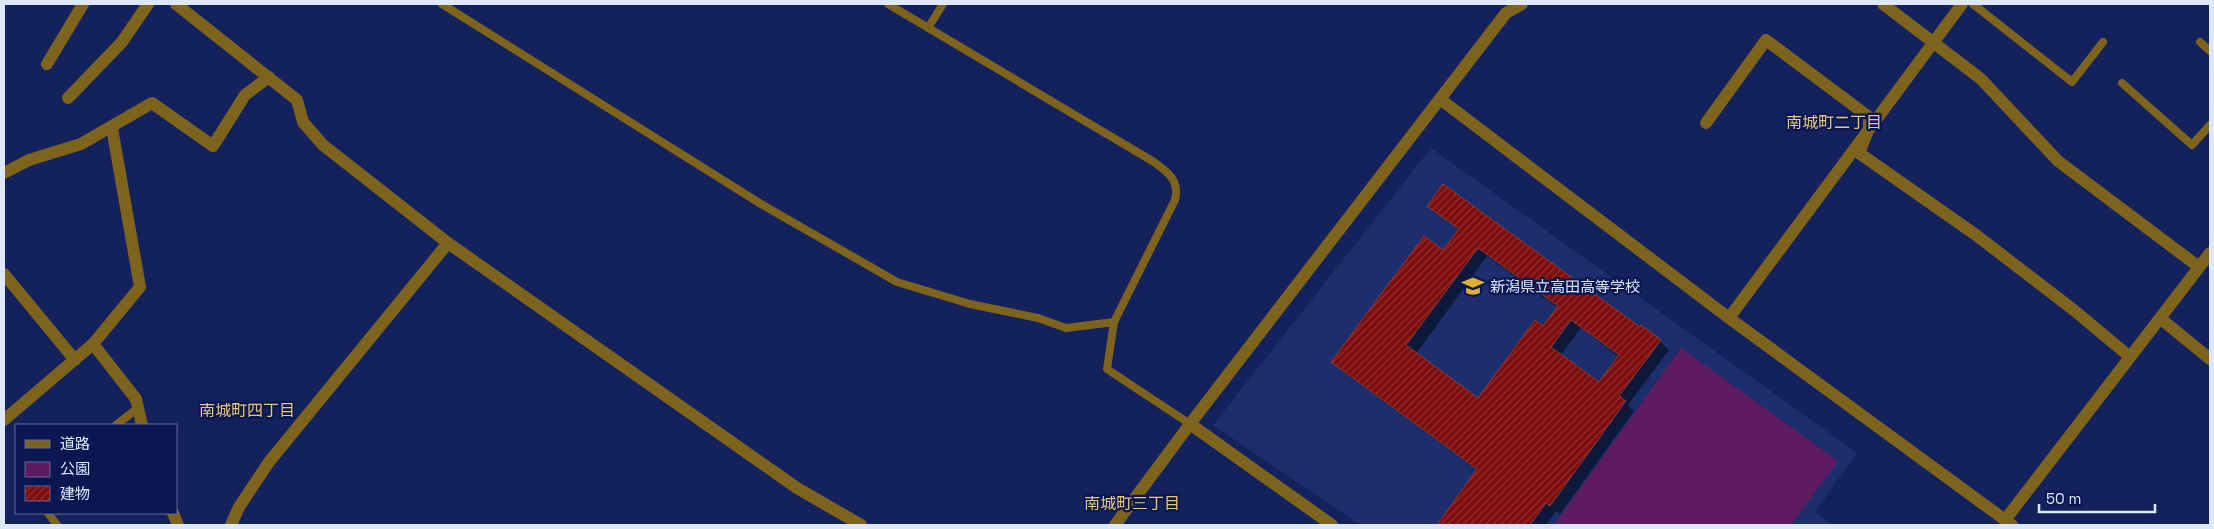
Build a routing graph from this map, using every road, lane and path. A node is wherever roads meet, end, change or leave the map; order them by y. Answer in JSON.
{"nodes":[{"id":1,"x":83,"y":4,"type":"edge"},
{"id":2,"x":148,"y":4,"type":"edge"},
{"id":3,"x":176,"y":4,"type":"edge"},
{"id":4,"x":442,"y":4,"type":"edge"},
{"id":5,"x":888,"y":4,"type":"edge"},
{"id":6,"x":943,"y":4,"type":"edge"},
{"id":7,"x":1522,"y":4,"type":"edge"},
{"id":8,"x":1883,"y":4,"type":"edge"},
{"id":9,"x":1962,"y":4,"type":"edge"},
{"id":10,"x":1973,"y":4,"type":"edge"},
{"id":11,"x":928,"y":28,"type":"junction"},
{"id":12,"x":2103,"y":42,"type":"dead end"},
{"id":13,"x":2200,"y":42,"type":"dead end"},
{"id":14,"x":1933,"y":43,"type":"junction"},
{"id":15,"x":2210,"y":51,"type":"edge"},
{"id":16,"x":47,"y":64,"type":"dead end"},
{"id":17,"x":269,"y":77,"type":"junction"},
{"id":18,"x":2122,"y":83,"type":"dead end"},
{"id":19,"x":68,"y":98,"type":"dead end"},
{"id":20,"x":1440,"y":99,"type":"junction"},
{"id":21,"x":1706,"y":123,"type":"dead end"},
{"id":22,"x":2210,"y":125,"type":"edge"},
{"id":23,"x":112,"y":128,"type":"junction"},
{"id":24,"x":1869,"y":128,"type":"junction"},
{"id":25,"x":4,"y":173,"type":"edge"},
{"id":26,"x":448,"y":243,"type":"junction"},
{"id":27,"x":2206,"y":262,"type":"edge"},
{"id":28,"x":4,"y":274,"type":"edge"},
{"id":29,"x":1729,"y":318,"type":"junction"},
{"id":30,"x":2161,"y":319,"type":"junction"},
{"id":31,"x":1114,"y":322,"type":"junction"},
{"id":32,"x":93,"y":344,"type":"junction"},
{"id":33,"x":2130,"y":357,"type":"junction"},
{"id":34,"x":2210,"y":359,"type":"edge"},
{"id":35,"x":75,"y":360,"type":"junction"},
{"id":36,"x":138,"y":408,"type":"junction"},
{"id":37,"x":4,"y":420,"type":"edge"},
{"id":38,"x":117,"y":424,"type":"edge"},
{"id":39,"x":142,"y":424,"type":"edge"},
{"id":40,"x":1190,"y":424,"type":"junction"},
{"id":41,"x":49,"y":514,"type":"edge"},
{"id":42,"x":2008,"y":523,"type":"edge"},
{"id":43,"x":58,"y":525,"type":"edge"},
{"id":44,"x":231,"y":525,"type":"edge"},
{"id":45,"x":861,"y":525,"type":"edge"},
{"id":46,"x":1115,"y":525,"type":"edge"},
{"id":47,"x":1332,"y":525,"type":"edge"}],
"edges":[{"from":1,"to":16,"type":"street"},
{"from":2,"to":19,"type":"street"},
{"from":3,"to":17,"type":"street"},
{"from":4,"to":31,"type":"lane"},
{"from":5,"to":11,"type":"lane"},
{"from":6,"to":11,"type":"lane"},
{"from":7,"to":20,"type":"street"},
{"from":8,"to":14,"type":"street"},
{"from":9,"to":14,"type":"street"},
{"from":10,"to":12,"type":"lane"},
{"from":11,"to":31,"type":"lane"},
{"from":13,"to":15,"type":"lane"},
{"from":14,"to":24,"type":"street"},
{"from":14,"to":27,"type":"street"},
{"from":17,"to":23,"type":"street"},
{"from":17,"to":26,"type":"street"},
{"from":18,"to":22,"type":"lane"},
{"from":20,"to":29,"type":"street"},
{"from":20,"to":40,"type":"street"},
{"from":21,"to":24,"type":"street"},
{"from":23,"to":25,"type":"street"},
{"from":23,"to":32,"type":"street"},
{"from":24,"to":29,"type":"street"},
{"from":24,"to":33,"type":"street"},
{"from":26,"to":44,"type":"street"},
{"from":26,"to":45,"type":"street"},
{"from":27,"to":30,"type":"street"},
{"from":28,"to":35,"type":"street"},
{"from":29,"to":42,"type":"street"},
{"from":30,"to":33,"type":"street"},
{"from":30,"to":34,"type":"street"},
{"from":31,"to":40,"type":"lane"},
{"from":32,"to":35,"type":"street"},
{"from":32,"to":36,"type":"street"},
{"from":33,"to":42,"type":"street"},
{"from":35,"to":37,"type":"street"},
{"from":36,"to":38,"type":"lane"},
{"from":36,"to":39,"type":"street"},
{"from":40,"to":46,"type":"street"},
{"from":40,"to":47,"type":"street"},
{"from":41,"to":43,"type":"lane"}]}
